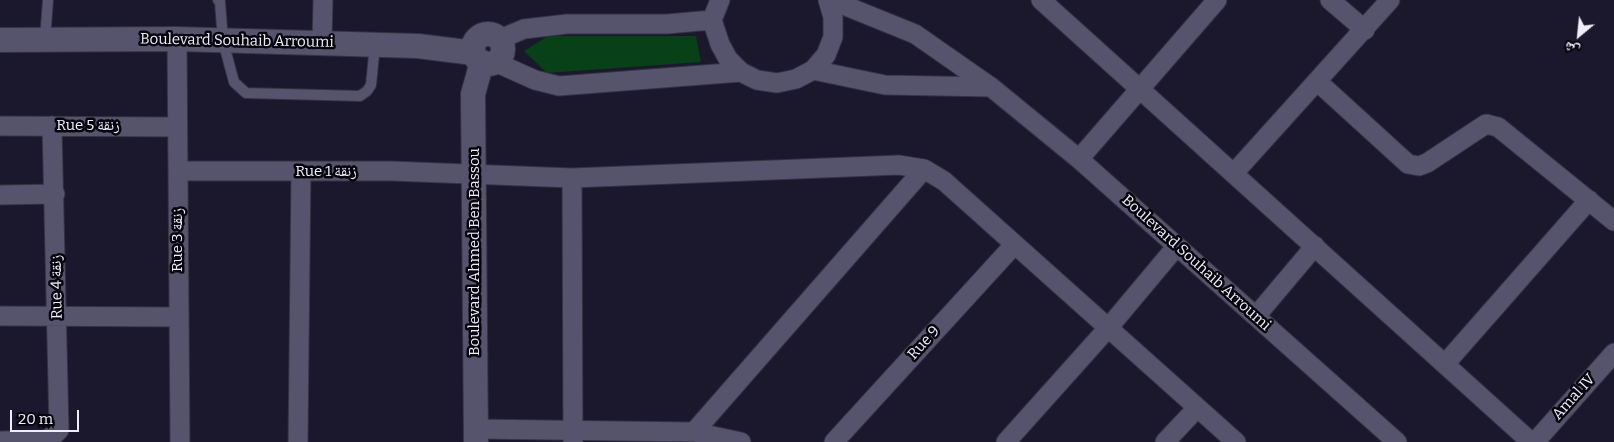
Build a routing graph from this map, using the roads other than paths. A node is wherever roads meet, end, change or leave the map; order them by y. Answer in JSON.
{"nodes":[{"id":1,"x":48,"y":0,"type":"edge"},
{"id":2,"x":218,"y":0,"type":"edge"},
{"id":3,"x":323,"y":0,"type":"edge"},
{"id":4,"x":830,"y":0,"type":"edge"},
{"id":5,"x":1043,"y":0,"type":"edge"},
{"id":6,"x":1217,"y":0,"type":"edge"},
{"id":7,"x":1330,"y":0,"type":"edge"},
{"id":8,"x":1390,"y":0,"type":"edge"},
{"id":9,"x":713,"y":6,"type":"edge"},
{"id":10,"x":1365,"y":30,"type":"junction"},
{"id":11,"x":45,"y":39,"type":"junction"},
{"id":12,"x":177,"y":39,"type":"junction"},
{"id":13,"x":500,"y":39,"type":"joint"},
{"id":14,"x":0,"y":40,"type":"edge"},
{"id":15,"x":223,"y":40,"type":"junction"},
{"id":16,"x":322,"y":43,"type":"junction"},
{"id":17,"x":375,"y":44,"type":"junction"},
{"id":18,"x":484,"y":59,"type":"junction"},
{"id":19,"x":813,"y":70,"type":"junction"},
{"id":20,"x":741,"y":72,"type":"junction"},
{"id":21,"x":1318,"y":82,"type":"junction"},
{"id":22,"x":991,"y":87,"type":"junction"},
{"id":23,"x":1139,"y":90,"type":"junction"},
{"id":24,"x":0,"y":126,"type":"edge"},
{"id":25,"x":52,"y":126,"type":"junction"},
{"id":26,"x":176,"y":126,"type":"junction"},
{"id":27,"x":1080,"y":159,"type":"junction"},
{"id":28,"x":924,"y":169,"type":"junction"},
{"id":29,"x":178,"y":171,"type":"junction"},
{"id":30,"x":301,"y":172,"type":"junction"},
{"id":31,"x":1234,"y":173,"type":"junction"},
{"id":32,"x":474,"y":175,"type":"junction"},
{"id":33,"x":572,"y":178,"type":"junction"},
{"id":34,"x":55,"y":194,"type":"junction"},
{"id":35,"x":0,"y":195,"type":"edge"},
{"id":36,"x":1589,"y":200,"type":"junction"},
{"id":37,"x":1614,"y":221,"type":"edge"},
{"id":38,"x":1014,"y":244,"type":"junction"},
{"id":39,"x":1176,"y":246,"type":"junction"},
{"id":40,"x":1315,"y":246,"type":"junction"},
{"id":41,"x":0,"y":316,"type":"edge"},
{"id":42,"x":57,"y":316,"type":"junction"},
{"id":43,"x":1256,"y":316,"type":"junction"},
{"id":44,"x":179,"y":317,"type":"junction"},
{"id":45,"x":1109,"y":327,"type":"junction"},
{"id":46,"x":1614,"y":352,"type":"edge"},
{"id":47,"x":1445,"y":364,"type":"junction"},
{"id":48,"x":1197,"y":408,"type":"junction"},
{"id":49,"x":694,"y":432,"type":"junction"},
{"id":50,"x":475,"y":435,"type":"edge"},
{"id":51,"x":573,"y":436,"type":"edge"},
{"id":52,"x":0,"y":441,"type":"edge"},
{"id":53,"x":180,"y":442,"type":"edge"},
{"id":54,"x":298,"y":442,"type":"edge"},
{"id":55,"x":742,"y":442,"type":"edge"},
{"id":56,"x":834,"y":442,"type":"edge"},
{"id":57,"x":1006,"y":442,"type":"edge"},
{"id":58,"x":1165,"y":442,"type":"edge"},
{"id":59,"x":1236,"y":442,"type":"edge"},
{"id":60,"x":1397,"y":442,"type":"edge"},
{"id":61,"x":1533,"y":442,"type":"edge"}],
"edges":[{"from":1,"to":11,"type":"lane"},
{"from":2,"to":15,"type":"lane"},
{"from":3,"to":16,"type":"street"},
{"from":4,"to":19,"type":"street"},
{"from":4,"to":22,"type":"street","name":"Boulevard Souhaib Arroumi"},
{"from":5,"to":23,"type":"street"},
{"from":6,"to":23,"type":"street"},
{"from":7,"to":10,"type":"street"},
{"from":8,"to":10,"type":"street"},
{"from":9,"to":13,"type":"street"},
{"from":9,"to":20,"type":"street"},
{"from":10,"to":21,"type":"street"},
{"from":11,"to":12,"type":"street","name":"Boulevard Souhaib Arroumi"},
{"from":11,"to":14,"type":"street","name":"Boulevard Souhaib Arroumi"},
{"from":12,"to":15,"type":"street","name":"Boulevard Souhaib Arroumi"},
{"from":12,"to":26,"type":"street","name":"Rue 3 زنقة"},
{"from":13,"to":18,"type":"street","name":"Boulevard Ahmed Ben Bassou"},
{"from":15,"to":16,"type":"street","name":"Boulevard Souhaib Arroumi"},
{"from":15,"to":17,"type":"lane"},
{"from":16,"to":17,"type":"street","name":"Boulevard Souhaib Arroumi"},
{"from":17,"to":18,"type":"street","name":"Boulevard Souhaib Arroumi"},
{"from":18,"to":20,"type":"street","name":"Boulevard Souhaib Arroumi"},
{"from":18,"to":32,"type":"street","name":"Boulevard Ahmed Ben Bassou"},
{"from":19,"to":20,"type":"street"},
{"from":19,"to":22,"type":"street"},
{"from":21,"to":31,"type":"street"},
{"from":21,"to":36,"type":"street"},
{"from":22,"to":27,"type":"street","name":"Boulevard Souhaib Arroumi"},
{"from":23,"to":27,"type":"street"},
{"from":23,"to":31,"type":"street"},
{"from":24,"to":25,"type":"street","name":"Rue 5 زنقة"},
{"from":25,"to":26,"type":"street","name":"Rue 5 زنقة"},
{"from":25,"to":34,"type":"street","name":"Rue 4 زنقة"},
{"from":26,"to":29,"type":"street","name":"Rue 3 زنقة"},
{"from":27,"to":39,"type":"street","name":"Boulevard Souhaib Arroumi"},
{"from":28,"to":33,"type":"street","name":"Rue 1 زنقة"},
{"from":28,"to":38,"type":"street"},
{"from":28,"to":49,"type":"street"},
{"from":29,"to":30,"type":"street","name":"Rue 1 زنقة"},
{"from":29,"to":44,"type":"street","name":"Rue 3 زنقة"},
{"from":30,"to":32,"type":"street","name":"Rue 1 زنقة"},
{"from":30,"to":54,"type":"street"},
{"from":31,"to":40,"type":"street"},
{"from":32,"to":33,"type":"street","name":"Rue 1 زنقة"},
{"from":32,"to":50,"type":"street","name":"Boulevard Ahmed Ben Bassou"},
{"from":33,"to":51,"type":"street"},
{"from":34,"to":35,"type":"street"},
{"from":34,"to":42,"type":"street","name":"Rue 4 زنقة"},
{"from":36,"to":37,"type":"street"},
{"from":36,"to":47,"type":"street"},
{"from":38,"to":45,"type":"street"},
{"from":38,"to":56,"type":"street","name":"Rue 9"},
{"from":39,"to":43,"type":"street","name":"Boulevard Souhaib Arroumi"},
{"from":39,"to":45,"type":"street"},
{"from":40,"to":43,"type":"street"},
{"from":40,"to":47,"type":"street"},
{"from":41,"to":42,"type":"street"},
{"from":42,"to":44,"type":"street"},
{"from":42,"to":52,"type":"street","name":"Rue 4 زنقة"},
{"from":43,"to":60,"type":"street","name":"Boulevard Souhaib Arroumi"},
{"from":44,"to":53,"type":"street","name":"Rue 3 زنقة"},
{"from":45,"to":48,"type":"street"},
{"from":45,"to":57,"type":"street"},
{"from":46,"to":61,"type":"street","name":"Amal IV"},
{"from":47,"to":61,"type":"street"},
{"from":48,"to":58,"type":"street"},
{"from":48,"to":59,"type":"street"},
{"from":49,"to":51,"type":"street"},
{"from":49,"to":55,"type":"street"},
{"from":50,"to":51,"type":"street"}]}
